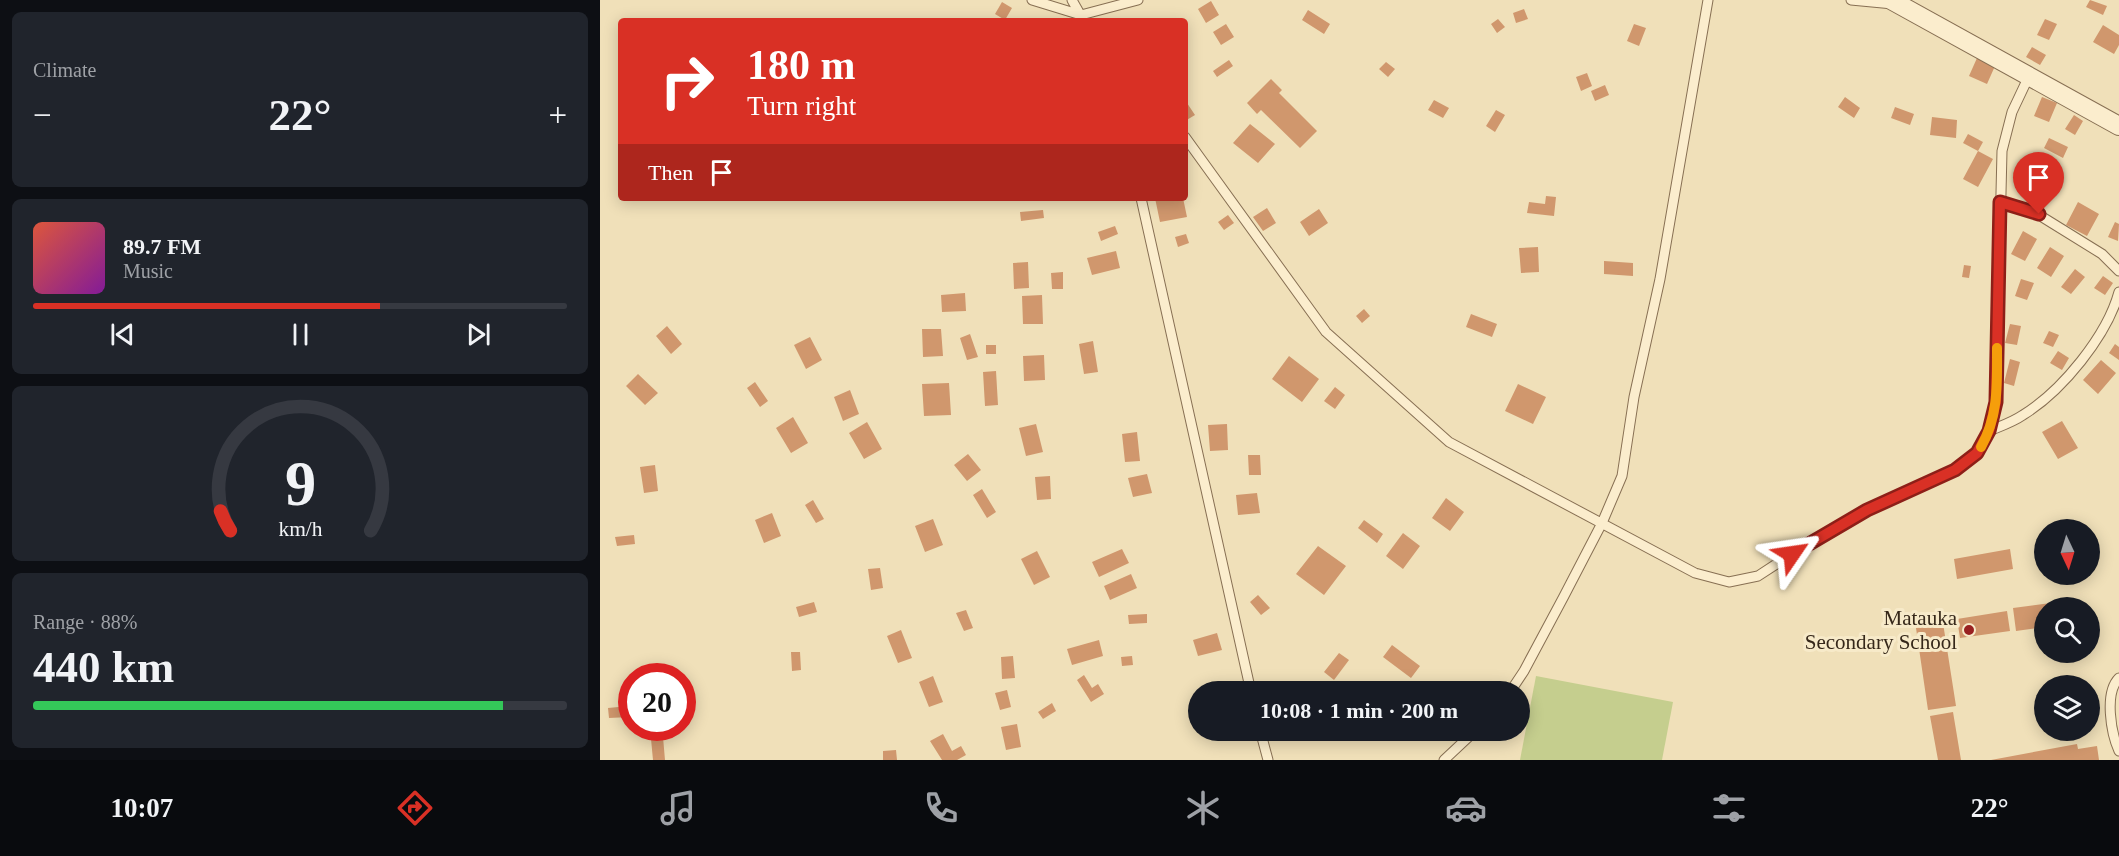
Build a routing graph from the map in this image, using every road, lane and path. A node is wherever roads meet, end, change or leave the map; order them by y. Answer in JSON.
{"nodes":[{"id":1,"x":1032,"y":0,"type":"edge"},
{"id":2,"x":1072,"y":0,"type":"edge"},
{"id":3,"x":1138,"y":0,"type":"edge"},
{"id":4,"x":1708,"y":0,"type":"edge"},
{"id":5,"x":1851,"y":0,"type":"edge"},
{"id":6,"x":1895,"y":2,"type":"edge"},
{"id":7,"x":1082,"y":18,"type":"edge"},
{"id":8,"x":2029,"y":76,"type":"junction"},
{"id":9,"x":2119,"y":126,"type":"edge"},
{"id":10,"x":1188,"y":141,"type":"edge"},
{"id":11,"x":1142,"y":201,"type":"edge"},
{"id":12,"x":2000,"y":202,"type":"junction"},
{"id":13,"x":2119,"y":271,"type":"edge"},
{"id":14,"x":2119,"y":292,"type":"edge"},
{"id":15,"x":1989,"y":431,"type":"junction"},
{"id":16,"x":1602,"y":523,"type":"junction"},
{"id":17,"x":2119,"y":678,"type":"edge"},
{"id":18,"x":1249,"y":681,"type":"edge"},
{"id":19,"x":1517,"y":681,"type":"edge"},
{"id":20,"x":1263,"y":741,"type":"edge"},
{"id":21,"x":1464,"y":741,"type":"edge"},
{"id":22,"x":2119,"y":751,"type":"edge"},
{"id":23,"x":1268,"y":760,"type":"edge"},
{"id":24,"x":1443,"y":760,"type":"edge"}],
"edges":[{"from":1,"to":7,"type":"lane"},
{"from":2,"to":7,"type":"lane"},
{"from":3,"to":7,"type":"lane"},
{"from":4,"to":16,"type":"lane"},
{"from":5,"to":6,"type":"lane"},
{"from":6,"to":8,"type":"street"},
{"from":8,"to":9,"type":"street"},
{"from":8,"to":12,"type":"lane"},
{"from":10,"to":16,"type":"lane"},
{"from":11,"to":18,"type":"lane"},
{"from":12,"to":13,"type":"lane"},
{"from":12,"to":15,"type":"lane"},
{"from":14,"to":15,"type":"lane"},
{"from":15,"to":16,"type":"lane"},
{"from":16,"to":19,"type":"lane"},
{"from":17,"to":22,"type":"lane"},
{"from":20,"to":23,"type":"lane"},
{"from":21,"to":24,"type":"lane"}]}
